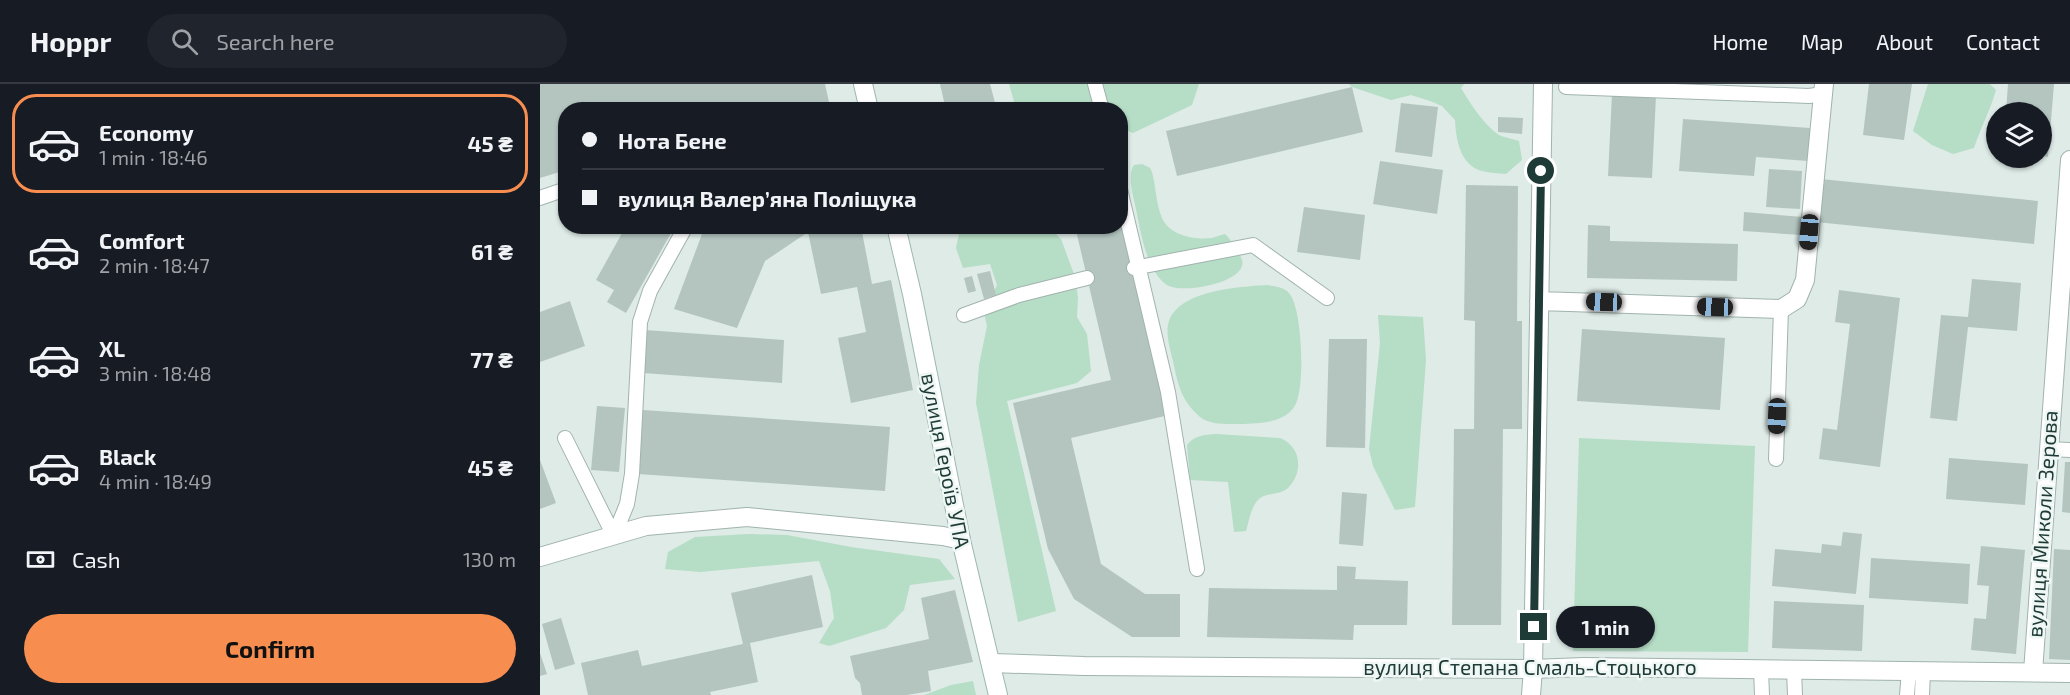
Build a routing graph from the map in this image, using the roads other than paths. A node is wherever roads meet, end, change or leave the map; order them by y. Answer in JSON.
{"nodes":[{"id":1,"x":862,"y":84,"type":"edge"},
{"id":2,"x":1095,"y":84,"type":"edge"},
{"id":3,"x":1543,"y":84,"type":"edge"},
{"id":4,"x":1566,"y":87,"type":"dead end"},
{"id":5,"x":1823,"y":89,"type":"edge"},
{"id":6,"x":867,"y":102,"type":"edge"},
{"id":7,"x":1100,"y":102,"type":"edge"},
{"id":8,"x":2070,"y":160,"type":"edge"},
{"id":9,"x":558,"y":192,"type":"edge"},
{"id":10,"x":540,"y":198,"type":"edge"},
{"id":11,"x":1128,"y":228,"type":"edge"},
{"id":12,"x":682,"y":234,"type":"edge"},
{"id":13,"x":898,"y":234,"type":"edge"},
{"id":14,"x":1136,"y":268,"type":"junction"},
{"id":15,"x":1087,"y":278,"type":"dead end"},
{"id":16,"x":1327,"y":298,"type":"dead end"},
{"id":17,"x":1539,"y":301,"type":"junction"},
{"id":18,"x":1781,"y":309,"type":"junction"},
{"id":19,"x":964,"y":315,"type":"dead end"},
{"id":20,"x":565,"y":438,"type":"dead end"},
{"id":21,"x":2048,"y":449,"type":"junction"},
{"id":22,"x":2070,"y":450,"type":"edge"},
{"id":23,"x":1776,"y":459,"type":"dead end"},
{"id":24,"x":614,"y":536,"type":"junction"},
{"id":25,"x":961,"y":540,"type":"junction"},
{"id":26,"x":540,"y":557,"type":"edge"},
{"id":27,"x":1197,"y":570,"type":"dead end"},
{"id":28,"x":991,"y":663,"type":"junction"},
{"id":29,"x":1533,"y":669,"type":"junction"},
{"id":30,"x":1761,"y":669,"type":"junction"},
{"id":31,"x":1794,"y":670,"type":"junction"},
{"id":32,"x":1916,"y":671,"type":"junction"},
{"id":33,"x":2033,"y":672,"type":"junction"},
{"id":34,"x":2070,"y":673,"type":"edge"},
{"id":35,"x":998,"y":695,"type":"edge"},
{"id":36,"x":1531,"y":695,"type":"edge"},
{"id":37,"x":1761,"y":695,"type":"edge"},
{"id":38,"x":1795,"y":695,"type":"edge"},
{"id":39,"x":1907,"y":695,"type":"edge"},
{"id":40,"x":1922,"y":695,"type":"edge"}],
"edges":[{"from":1,"to":6,"type":"street"},
{"from":2,"to":7,"type":"lane"},
{"from":3,"to":17,"type":"street"},
{"from":4,"to":5,"type":"lane"},
{"from":5,"to":18,"type":"street"},
{"from":8,"to":21,"type":"street","name":"вулиця Миколи Зерова"},
{"from":9,"to":10,"type":"lane"},
{"from":11,"to":14,"type":"lane"},
{"from":12,"to":24,"type":"lane"},
{"from":13,"to":25,"type":"street","name":"вулиця Героїв УПА"},
{"from":14,"to":16,"type":"lane"},
{"from":14,"to":27,"type":"lane"},
{"from":15,"to":19,"type":"lane"},
{"from":17,"to":18,"type":"street"},
{"from":17,"to":29,"type":"street"},
{"from":18,"to":23,"type":"lane"},
{"from":20,"to":24,"type":"lane"},
{"from":21,"to":22,"type":"lane"},
{"from":21,"to":33,"type":"street","name":"вулиця Миколи Зерова"},
{"from":24,"to":25,"type":"street"},
{"from":24,"to":26,"type":"street"},
{"from":25,"to":28,"type":"street","name":"вулиця Героїв УПА"},
{"from":28,"to":29,"type":"street","name":"вулиця Степана Смаль-Стоцького"},
{"from":28,"to":35,"type":"street","name":"вулиця Героїв УПА"},
{"from":29,"to":30,"type":"street","name":"вулиця Степана Смаль-Стоцького"},
{"from":29,"to":36,"type":"street"},
{"from":30,"to":31,"type":"street","name":"вулиця Степана Смаль-Стоцького"},
{"from":30,"to":37,"type":"lane"},
{"from":31,"to":32,"type":"street","name":"вулиця Степана Смаль-Стоцького"},
{"from":31,"to":38,"type":"lane"},
{"from":32,"to":33,"type":"street","name":"вулиця Степана Смаль-Стоцького"},
{"from":32,"to":39,"type":"lane"},
{"from":32,"to":40,"type":"lane"},
{"from":33,"to":34,"type":"street","name":"вулиця Степана Смаль-Стоцького"}]}
